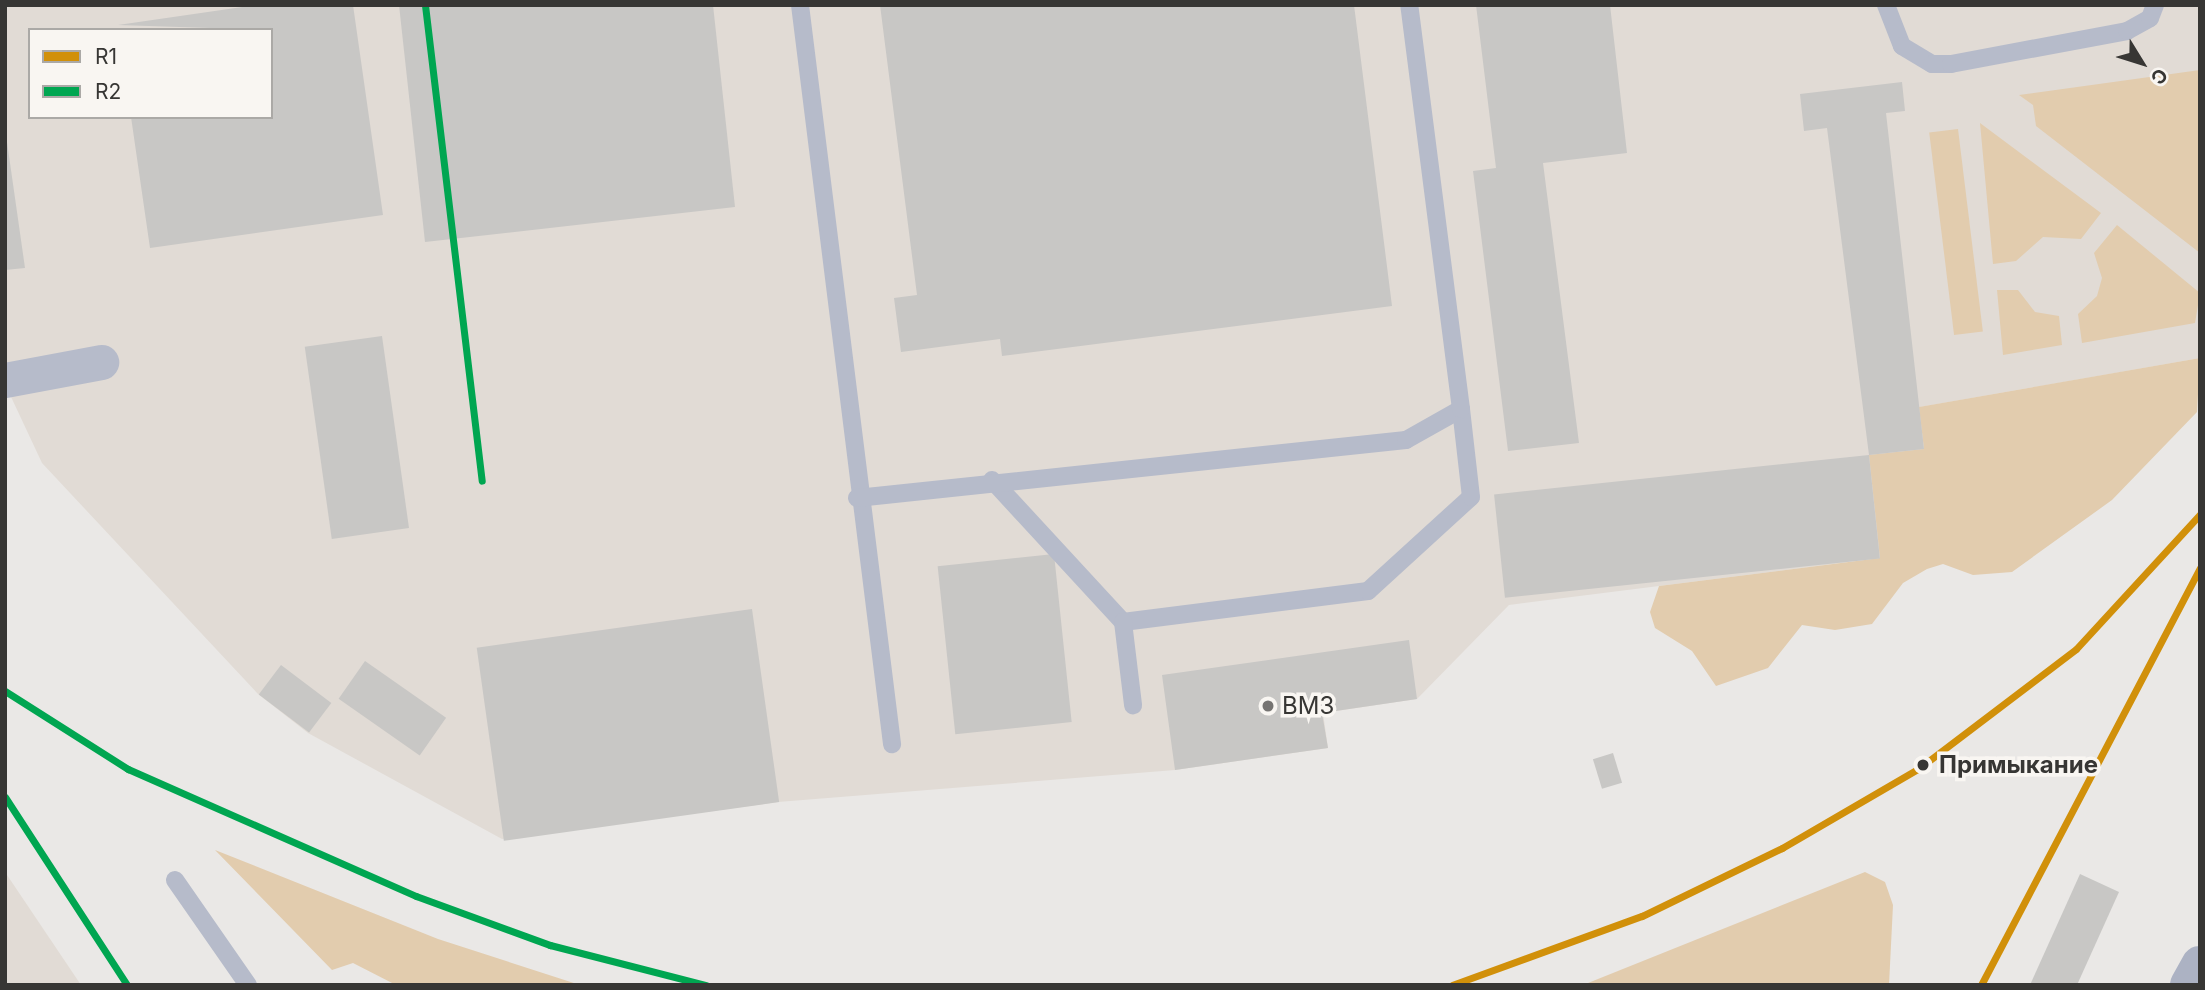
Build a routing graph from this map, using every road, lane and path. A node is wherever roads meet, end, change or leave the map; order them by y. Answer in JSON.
{"nodes":[{"id":1,"x":800,"y":5,"type":"edge"},
{"id":2,"x":1409,"y":5,"type":"edge"},
{"id":3,"x":1886,"y":5,"type":"edge"},
{"id":4,"x":2155,"y":5,"type":"edge"},
{"id":5,"x":101,"y":362,"type":"dead end"},
{"id":6,"x":5,"y":380,"type":"edge"},
{"id":7,"x":1461,"y":409,"type":"junction"},
{"id":8,"x":992,"y":480,"type":"junction"},
{"id":9,"x":858,"y":498,"type":"junction"},
{"id":10,"x":1124,"y":622,"type":"junction"},
{"id":11,"x":1133,"y":705,"type":"dead end"},
{"id":12,"x":892,"y":744,"type":"dead end"},
{"id":13,"x":175,"y":880,"type":"dead end"},
{"id":14,"x":2200,"y":965,"type":"edge"},
{"id":15,"x":248,"y":985,"type":"edge"},
{"id":16,"x":2189,"y":985,"type":"edge"}],
"edges":[{"from":1,"to":9,"type":"lane"},
{"from":2,"to":7,"type":"lane"},
{"from":3,"to":4,"type":"lane"},
{"from":5,"to":6,"type":"street"},
{"from":7,"to":8,"type":"lane"},
{"from":7,"to":10,"type":"lane"},
{"from":8,"to":9,"type":"lane"},
{"from":8,"to":10,"type":"lane"},
{"from":9,"to":12,"type":"lane"},
{"from":10,"to":11,"type":"lane"},
{"from":13,"to":15,"type":"lane"},
{"from":14,"to":16,"type":"main road"}]}
